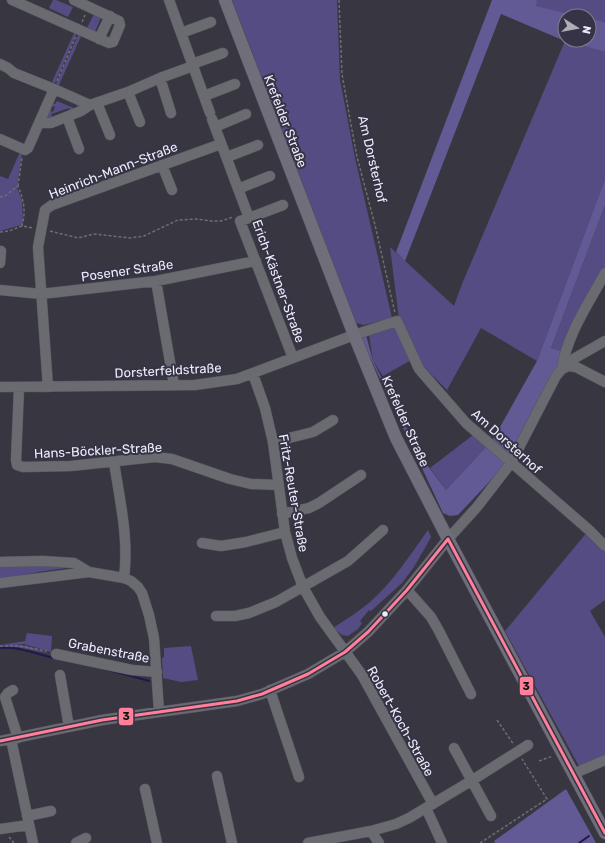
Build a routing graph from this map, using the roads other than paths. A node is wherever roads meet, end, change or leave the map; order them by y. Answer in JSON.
{"nodes":[{"id":1,"x":12,"y":0,"type":"edge"},
{"id":2,"x":74,"y":0,"type":"edge"},
{"id":3,"x":225,"y":0,"type":"edge"},
{"id":4,"x":172,"y":1,"type":"edge"},
{"id":5,"x":211,"y":22,"type":"dead end"},
{"id":6,"x":181,"y":33,"type":"junction"},
{"id":7,"x":223,"y":53,"type":"dead end"},
{"id":8,"x":0,"y":64,"type":"edge"},
{"id":9,"x":192,"y":65,"type":"junction"},
{"id":10,"x":160,"y":78,"type":"junction"},
{"id":11,"x":235,"y":84,"type":"dead end"},
{"id":12,"x":54,"y":89,"type":"junction"},
{"id":13,"x":128,"y":92,"type":"junction"},
{"id":14,"x":204,"y":96,"type":"junction"},
{"id":15,"x":94,"y":104,"type":"junction"},
{"id":16,"x":171,"y":113,"type":"dead end"},
{"id":17,"x":246,"y":114,"type":"dead end"},
{"id":18,"x":67,"y":117,"type":"junction"},
{"id":19,"x":212,"y":120,"type":"junction"},
{"id":20,"x":140,"y":122,"type":"dead end"},
{"id":21,"x":39,"y":123,"type":"junction"},
{"id":22,"x":110,"y":135,"type":"dead end"},
{"id":23,"x":0,"y":139,"type":"edge"},
{"id":24,"x":222,"y":144,"type":"junction"},
{"id":25,"x":258,"y":145,"type":"dead end"},
{"id":26,"x":79,"y":148,"type":"dead end"},
{"id":27,"x":227,"y":157,"type":"junction"},
{"id":28,"x":162,"y":165,"type":"junction"},
{"id":29,"x":270,"y":176,"type":"dead end"},
{"id":30,"x":238,"y":188,"type":"junction"},
{"id":31,"x":172,"y":190,"type":"dead end"},
{"id":32,"x":283,"y":206,"type":"dead end"},
{"id":33,"x":249,"y":218,"type":"junction"},
{"id":34,"x":1,"y":251,"type":"dead end"},
{"id":35,"x":256,"y":261,"type":"junction"},
{"id":36,"x":0,"y":263,"type":"edge"},
{"id":37,"x":605,"y":273,"type":"edge"},
{"id":38,"x":156,"y":281,"type":"junction"},
{"id":39,"x":0,"y":290,"type":"edge"},
{"id":40,"x":41,"y":294,"type":"junction"},
{"id":41,"x":354,"y":335,"type":"junction"},
{"id":42,"x":605,"y":341,"type":"edge"},
{"id":43,"x":294,"y":358,"type":"junction"},
{"id":44,"x":565,"y":367,"type":"junction"},
{"id":45,"x":253,"y":374,"type":"junction"},
{"id":46,"x":605,"y":382,"type":"edge"},
{"id":47,"x":174,"y":385,"type":"junction"},
{"id":48,"x":0,"y":387,"type":"edge"},
{"id":49,"x":48,"y":387,"type":"junction"},
{"id":50,"x":19,"y":388,"type":"junction"},
{"id":51,"x":333,"y":420,"type":"dead end"},
{"id":52,"x":273,"y":442,"type":"junction"},
{"id":53,"x":114,"y":462,"type":"junction"},
{"id":54,"x":511,"y":464,"type":"junction"},
{"id":55,"x":361,"y":475,"type":"dead end"},
{"id":56,"x":278,"y":485,"type":"junction"},
{"id":57,"x":282,"y":514,"type":"junction"},
{"id":58,"x":383,"y":530,"type":"dead end"},
{"id":59,"x":285,"y":532,"type":"junction"},
{"id":60,"x":448,"y":539,"type":"junction"},
{"id":61,"x":202,"y":543,"type":"dead end"},
{"id":62,"x":605,"y":546,"type":"edge"},
{"id":63,"x":0,"y":562,"type":"edge"},
{"id":64,"x":89,"y":572,"type":"junction"},
{"id":65,"x":124,"y":578,"type":"junction"},
{"id":66,"x":0,"y":584,"type":"edge"},
{"id":67,"x":303,"y":587,"type":"junction"},
{"id":68,"x":407,"y":590,"type":"junction"},
{"id":69,"x":216,"y":616,"type":"dead end"},
{"id":70,"x":345,"y":652,"type":"junction"},
{"id":71,"x":56,"y":654,"type":"road end"},
{"id":72,"x":157,"y":672,"type":"junction"},
{"id":73,"x":60,"y":675,"type":"dead end"},
{"id":74,"x":13,"y":690,"type":"dead end"},
{"id":75,"x":270,"y":690,"type":"junction"},
{"id":76,"x":471,"y":694,"type":"dead end"},
{"id":77,"x":158,"y":712,"type":"junction"},
{"id":78,"x":69,"y":727,"type":"junction"},
{"id":79,"x":14,"y":738,"type":"junction"},
{"id":80,"x":0,"y":741,"type":"edge"},
{"id":81,"x":528,"y":744,"type":"dead end"},
{"id":82,"x":454,"y":748,"type":"dead end"},
{"id":83,"x":605,"y":760,"type":"edge"},
{"id":84,"x":573,"y":774,"type":"junction"},
{"id":85,"x":217,"y":776,"type":"dead end"},
{"id":86,"x":299,"y":777,"type":"dead end"},
{"id":87,"x":471,"y":781,"type":"junction"},
{"id":88,"x":145,"y":789,"type":"dead end"},
{"id":89,"x":429,"y":806,"type":"junction"},
{"id":90,"x":51,"y":812,"type":"dead end"},
{"id":91,"x":491,"y":816,"type":"dead end"},
{"id":92,"x":28,"y":821,"type":"junction"},
{"id":93,"x":0,"y":829,"type":"edge"},
{"id":94,"x":371,"y":831,"type":"junction"},
{"id":95,"x":605,"y":833,"type":"edge"},
{"id":96,"x":86,"y":838,"type":"dead end"},
{"id":97,"x":344,"y":840,"type":"edge"},
{"id":98,"x":33,"y":843,"type":"edge"},
{"id":99,"x":76,"y":843,"type":"edge"},
{"id":100,"x":157,"y":843,"type":"edge"},
{"id":101,"x":232,"y":843,"type":"edge"},
{"id":102,"x":308,"y":843,"type":"edge"},
{"id":103,"x":379,"y":843,"type":"edge"},
{"id":104,"x":442,"y":843,"type":"edge"}],
"edges":[{"from":1,"to":2,"type":"street"},
{"from":3,"to":41,"type":"main road","name":"Krefelder Straße"},
{"from":4,"to":6,"type":"street","name":"Erich-Kästner-Straße"},
{"from":5,"to":6,"type":"street"},
{"from":6,"to":9,"type":"street","name":"Erich-Kästner-Straße"},
{"from":7,"to":9,"type":"street"},
{"from":8,"to":12,"type":"street"},
{"from":9,"to":10,"type":"street"},
{"from":9,"to":14,"type":"street","name":"Erich-Kästner-Straße"},
{"from":10,"to":13,"type":"street"},
{"from":10,"to":16,"type":"street"},
{"from":11,"to":14,"type":"street"},
{"from":12,"to":15,"type":"street"},
{"from":12,"to":21,"type":"street"},
{"from":13,"to":15,"type":"street"},
{"from":13,"to":20,"type":"street"},
{"from":14,"to":19,"type":"street","name":"Erich-Kästner-Straße"},
{"from":15,"to":18,"type":"street"},
{"from":15,"to":22,"type":"street"},
{"from":17,"to":19,"type":"street"},
{"from":18,"to":21,"type":"street"},
{"from":18,"to":26,"type":"street"},
{"from":19,"to":24,"type":"street","name":"Erich-Kästner-Straße"},
{"from":21,"to":23,"type":"street"},
{"from":24,"to":27,"type":"street","name":"Erich-Kästner-Straße"},
{"from":24,"to":28,"type":"street","name":"Heinrich-Mann-Straße"},
{"from":25,"to":27,"type":"street"},
{"from":27,"to":30,"type":"street","name":"Erich-Kästner-Straße"},
{"from":28,"to":31,"type":"street"},
{"from":28,"to":40,"type":"street","name":"Heinrich-Mann-Straße"},
{"from":29,"to":30,"type":"street"},
{"from":30,"to":33,"type":"street","name":"Erich-Kästner-Straße"},
{"from":32,"to":33,"type":"street","name":"Erich-Kästner-Straße"},
{"from":33,"to":35,"type":"street","name":"Erich-Kästner-Straße"},
{"from":34,"to":36,"type":"street"},
{"from":35,"to":38,"type":"street","name":"Posener Straße"},
{"from":35,"to":43,"type":"street","name":"Erich-Kästner-Straße"},
{"from":37,"to":44,"type":"street"},
{"from":38,"to":40,"type":"street","name":"Posener Straße"},
{"from":38,"to":47,"type":"street"},
{"from":39,"to":40,"type":"street","name":"Posener Straße"},
{"from":40,"to":49,"type":"street","name":"Heinrich-Mann-Straße"},
{"from":41,"to":43,"type":"street","name":"Dorsterfeldstraße"},
{"from":41,"to":54,"type":"street","name":"Am Dorsterhof"},
{"from":41,"to":60,"type":"main road","name":"Krefelder Straße"},
{"from":42,"to":44,"type":"street"},
{"from":43,"to":45,"type":"street","name":"Dorsterfeldstraße"},
{"from":44,"to":46,"type":"street"},
{"from":44,"to":54,"type":"street"},
{"from":45,"to":47,"type":"street","name":"Dorsterfeldstraße"},
{"from":45,"to":52,"type":"street","name":"Fritz-Reuter-Straße"},
{"from":47,"to":49,"type":"street","name":"Dorsterfeldstraße"},
{"from":48,"to":50,"type":"street","name":"Dorsterfeldstraße"},
{"from":49,"to":50,"type":"street","name":"Dorsterfeldstraße"},
{"from":50,"to":53,"type":"street","name":"Hans-Böckler-Straße"},
{"from":51,"to":52,"type":"street"},
{"from":52,"to":56,"type":"street","name":"Fritz-Reuter-Straße"},
{"from":53,"to":56,"type":"street","name":"Hans-Böckler-Straße"},
{"from":53,"to":65,"type":"street"},
{"from":54,"to":60,"type":"street"},
{"from":54,"to":62,"type":"street","name":"Am Dorsterhof"},
{"from":55,"to":57,"type":"street"},
{"from":56,"to":57,"type":"street","name":"Fritz-Reuter-Straße"},
{"from":57,"to":59,"type":"street","name":"Fritz-Reuter-Straße"},
{"from":58,"to":67,"type":"street"},
{"from":59,"to":61,"type":"street"},
{"from":59,"to":67,"type":"street","name":"Fritz-Reuter-Straße"},
{"from":60,"to":68,"type":"street"},
{"from":60,"to":84,"type":"main road","name":"Krefelder Straße"},
{"from":63,"to":64,"type":"street","name":"Grabenstraße"},
{"from":64,"to":65,"type":"street","name":"Grabenstraße"},
{"from":64,"to":66,"type":"street","name":"Grabenstraße"},
{"from":65,"to":72,"type":"street","name":"Grabenstraße"},
{"from":67,"to":69,"type":"street"},
{"from":67,"to":70,"type":"street","name":"Fritz-Reuter-Straße"},
{"from":68,"to":70,"type":"street"},
{"from":68,"to":76,"type":"street"},
{"from":70,"to":75,"type":"street"},
{"from":70,"to":89,"type":"street","name":"Robert-Koch-Straße"},
{"from":71,"to":72,"type":"street","name":"Grabenstraße"},
{"from":72,"to":77,"type":"street","name":"Grabenstraße"},
{"from":73,"to":78,"type":"street"},
{"from":74,"to":79,"type":"street"},
{"from":75,"to":77,"type":"street"},
{"from":75,"to":86,"type":"street"},
{"from":77,"to":78,"type":"street"},
{"from":78,"to":79,"type":"street"},
{"from":79,"to":80,"type":"street"},
{"from":79,"to":92,"type":"street"},
{"from":81,"to":87,"type":"street"},
{"from":82,"to":87,"type":"street"},
{"from":83,"to":84,"type":"street"},
{"from":84,"to":95,"type":"main road","name":"Krefelder Straße"},
{"from":85,"to":101,"type":"street"},
{"from":87,"to":89,"type":"street"},
{"from":87,"to":91,"type":"street"},
{"from":88,"to":100,"type":"street"},
{"from":89,"to":94,"type":"street"},
{"from":89,"to":104,"type":"street","name":"Robert-Koch-Straße"},
{"from":90,"to":92,"type":"street"},
{"from":92,"to":93,"type":"street"},
{"from":92,"to":98,"type":"street"},
{"from":94,"to":97,"type":"street"},
{"from":94,"to":103,"type":"street"},
{"from":96,"to":99,"type":"street"},
{"from":97,"to":102,"type":"street"}]}
